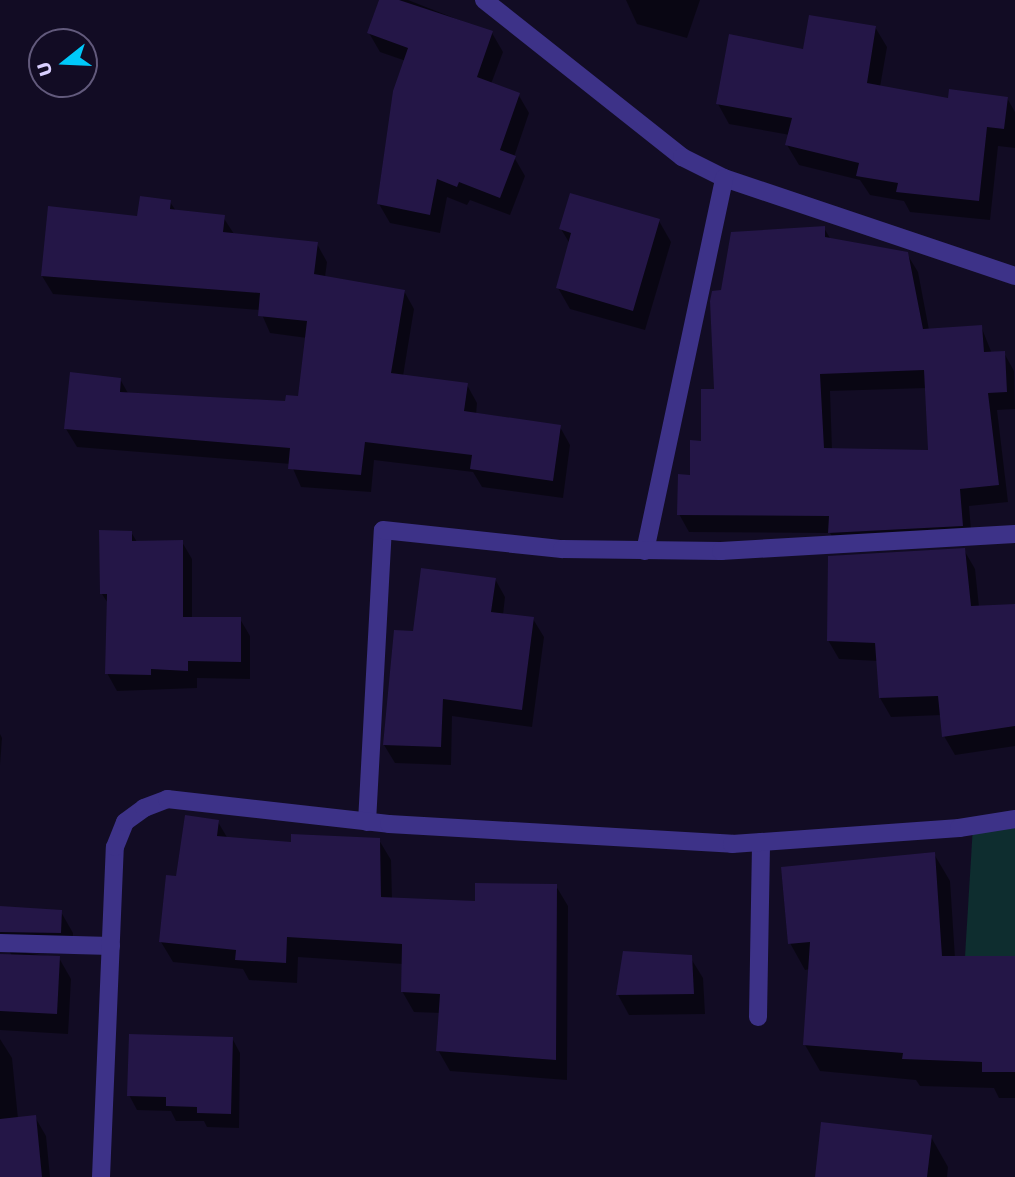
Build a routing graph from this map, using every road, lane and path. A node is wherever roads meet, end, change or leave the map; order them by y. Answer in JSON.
{"nodes":[{"id":1,"x":484,"y":0,"type":"edge"},
{"id":2,"x":724,"y":178,"type":"junction"},
{"id":3,"x":1015,"y":276,"type":"edge"},
{"id":4,"x":1015,"y":534,"type":"edge"},
{"id":5,"x":645,"y":551,"type":"junction"},
{"id":6,"x":1015,"y":819,"type":"edge"},
{"id":7,"x":367,"y":822,"type":"junction"},
{"id":8,"x":761,"y":842,"type":"junction"},
{"id":9,"x":0,"y":943,"type":"edge"},
{"id":10,"x":111,"y":946,"type":"junction"},
{"id":11,"x":758,"y":1017,"type":"dead end"},
{"id":12,"x":101,"y":1177,"type":"edge"}],
"edges":[{"from":1,"to":2,"type":"street"},
{"from":2,"to":3,"type":"street"},
{"from":2,"to":5,"type":"street"},
{"from":4,"to":5,"type":"street"},
{"from":5,"to":7,"type":"street"},
{"from":6,"to":8,"type":"street"},
{"from":7,"to":8,"type":"street"},
{"from":7,"to":10,"type":"street"},
{"from":8,"to":11,"type":"street"},
{"from":9,"to":10,"type":"street"},
{"from":10,"to":12,"type":"street"}]}
